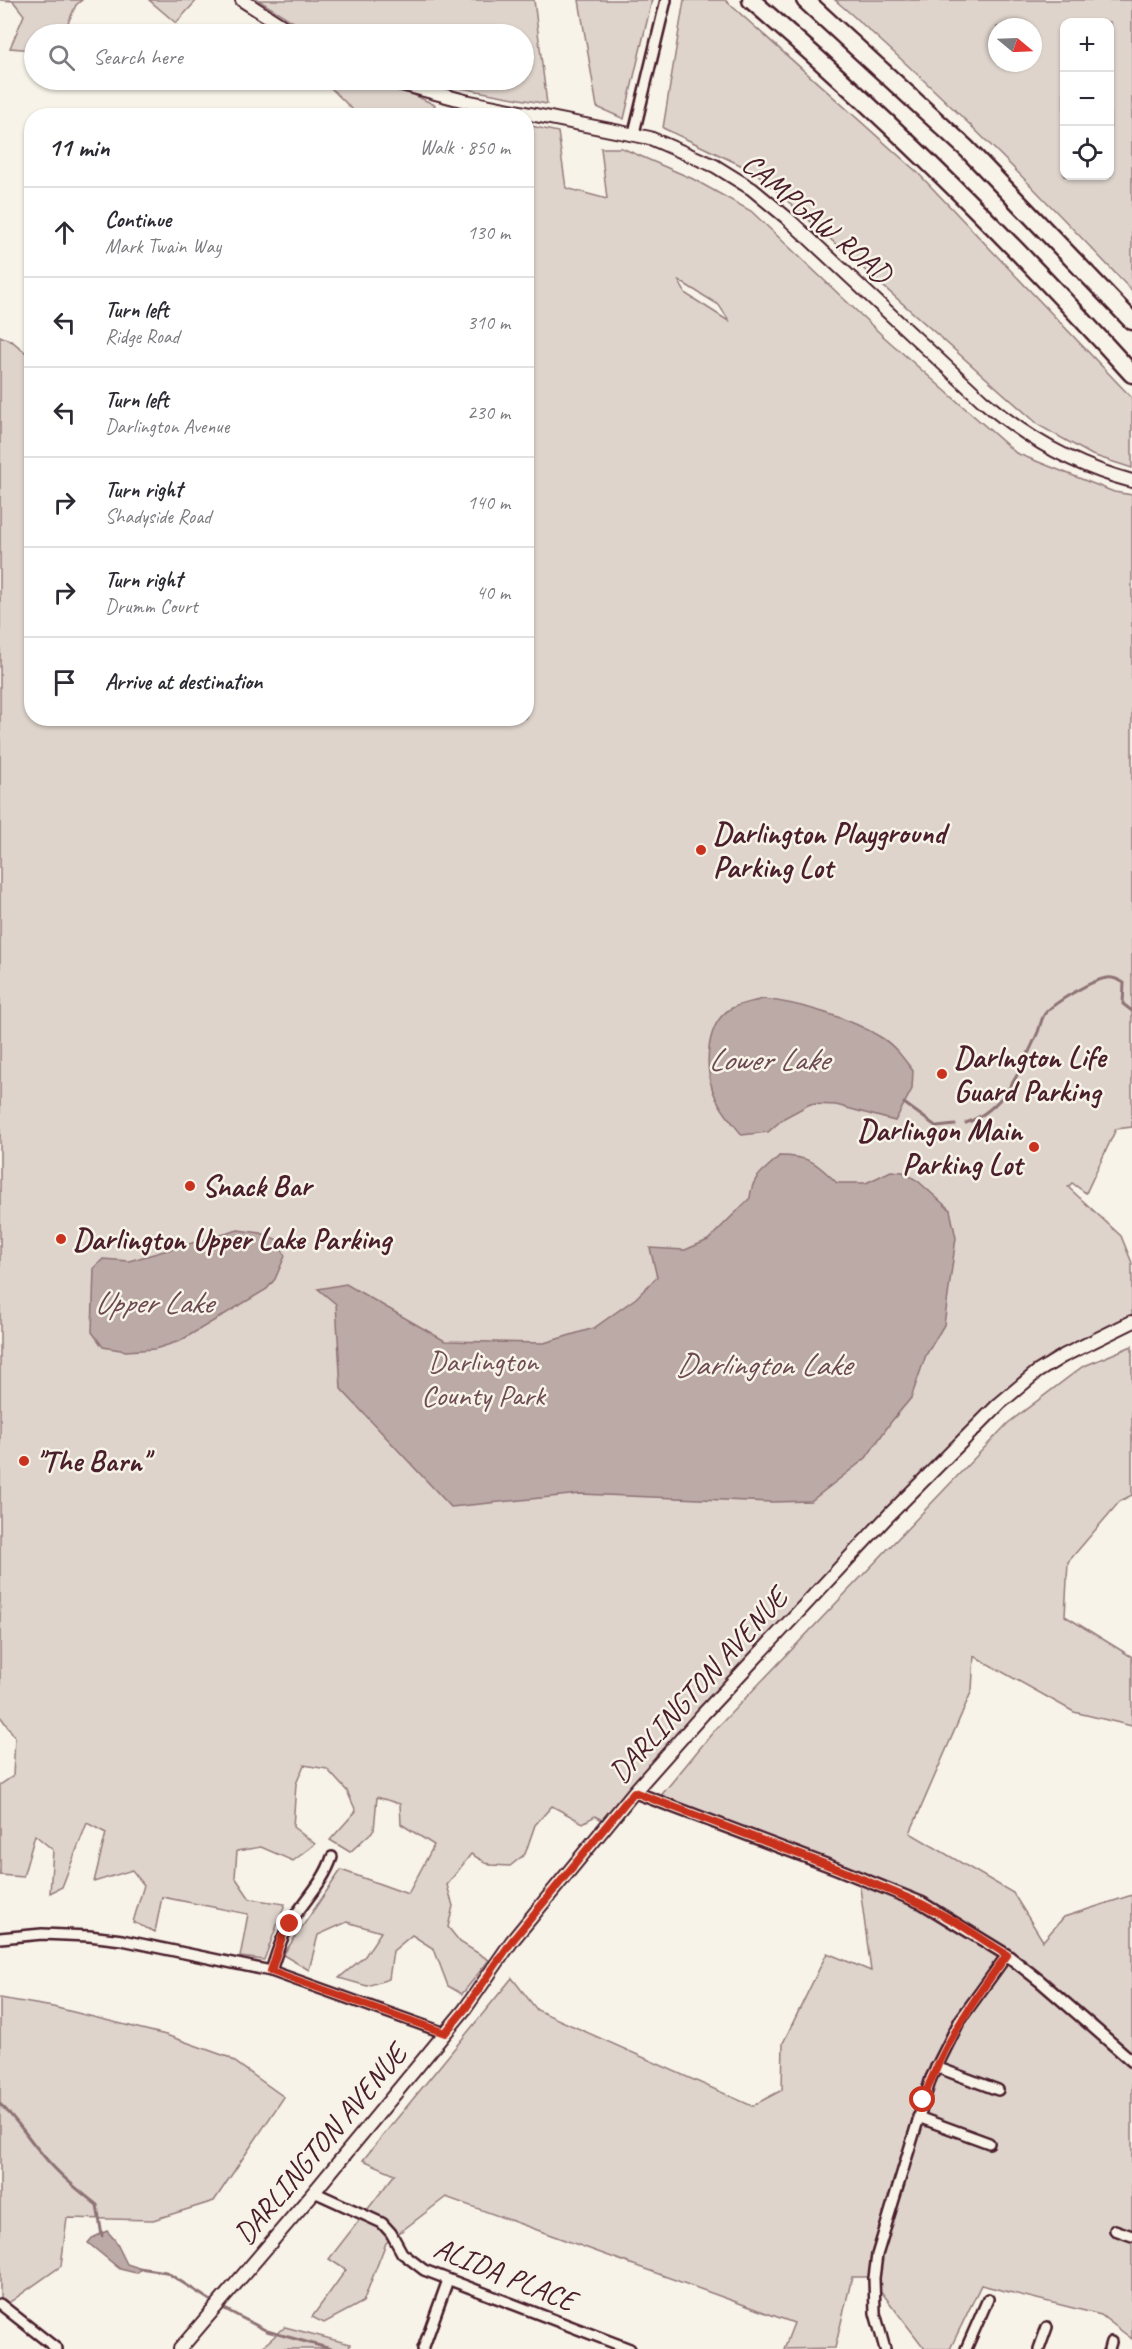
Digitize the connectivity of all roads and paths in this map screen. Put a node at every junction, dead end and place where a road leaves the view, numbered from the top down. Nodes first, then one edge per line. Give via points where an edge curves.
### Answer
1 (242, 0) edge
2 (666, 0) edge
3 (751, 0) edge
4 (806, 0) edge
5 (279, 24) edge
6 (424, 90) edge
7 (502, 108) edge
8 (534, 114) edge
9 (634, 133) junction
10 (1132, 321) edge
11 (1132, 374) edge
12 (1132, 481) edge
13 (1132, 1322) edge
14 (1132, 1327) edge
15 (1119, 1328) junction
16 (634, 1792) junction
17 (332, 1857) dead end
18 (0, 1938) edge
19 (1007, 1955) junction
20 (271, 1971) junction
21 (445, 2033) junction
22 (1132, 2061) edge
23 (936, 2067) junction
24 (998, 2090) dead end
25 (918, 2117) junction
26 (989, 2143) dead end
27 (314, 2192) junction
28 (1115, 2230) dead end
29 (1132, 2236) edge
30 (448, 2280) junction
31 (988, 2299) dead end
32 (0, 2304) edge
33 (1047, 2326) dead end
34 (57, 2349) edge
35 (180, 2349) edge
36 (423, 2349) edge
37 (630, 2349) edge
38 (885, 2349) edge
39 (966, 2349) edge
40 (1038, 2349) edge

1 - 5 main road
2 - 9 street
3 - 11 highway via 942,175
4 - 10 highway via 974,157
6 - 7 main road, CAMPGAW ROAD
8 - 9 main road, CAMPGAW ROAD
9 - 12 main road, CAMPGAW ROAD via 699,158 769,203 1015,427 1074,461
13 - 15 main road, DARLINGTON AVENUE
14 - 15 main road, DARLINGTON AVENUE
15 - 16 main road, DARLINGTON AVENUE via 1037,1372 999,1404 845,1562
16 - 19 street via 922,1904
16 - 21 main road, DARLINGTON AVENUE via 512,1941
17 - 20 street via 327,1872 286,1930
18 - 20 street via 89,1935
19 - 22 street
19 - 23 street via 960,2020
20 - 21 street
21 - 27 main road, DARLINGTON AVENUE
23 - 24 street
23 - 25 street
25 - 26 street
25 - 38 street via 877,2254 875,2313
27 - 30 street, ALIDA PLACE via 382,2223 412,2263
27 - 35 main road, DARLINGTON AVENUE
28 - 29 street
30 - 36 street
30 - 37 street, ALIDA PLACE
31 - 39 street
32 - 34 street
33 - 40 street

